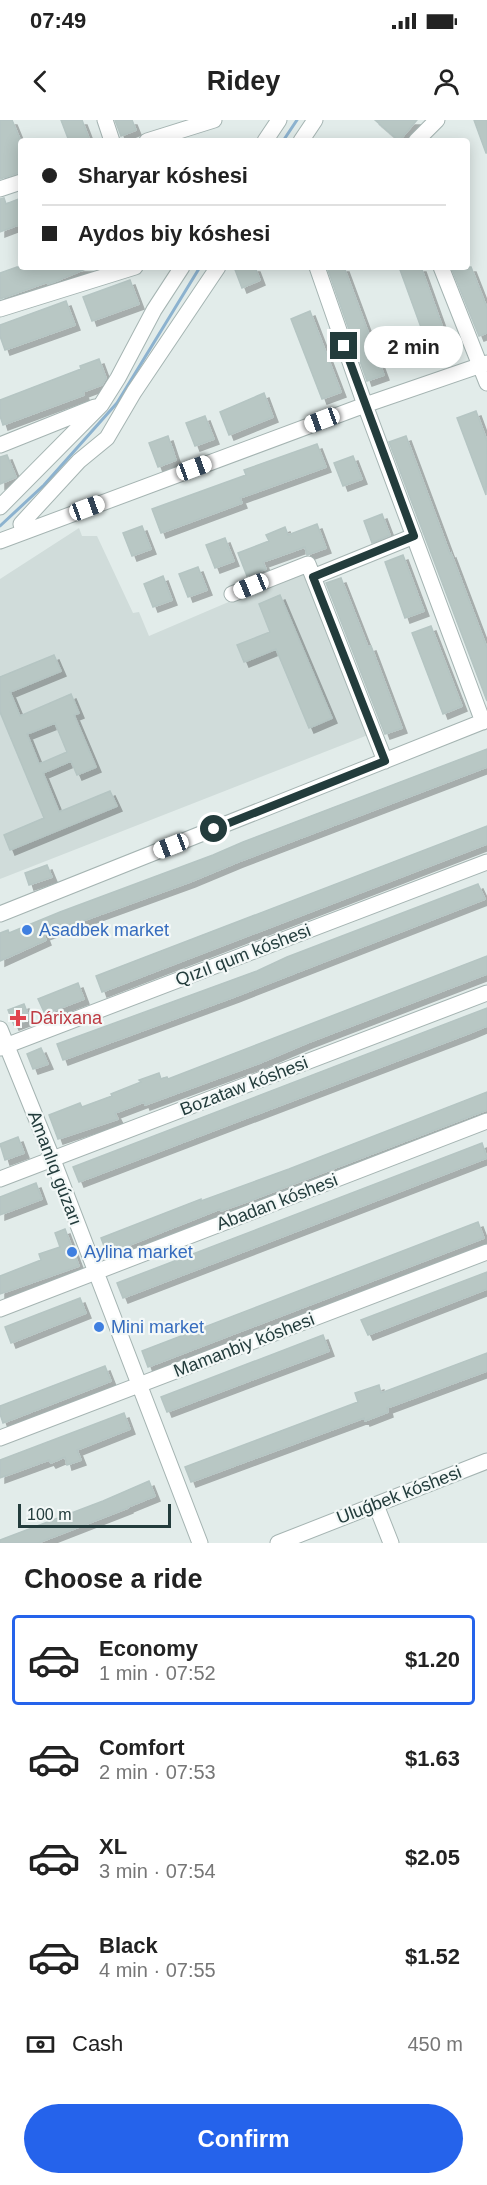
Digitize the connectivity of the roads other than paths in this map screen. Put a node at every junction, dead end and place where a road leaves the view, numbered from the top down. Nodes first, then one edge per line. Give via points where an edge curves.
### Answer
1 (105, 120) edge
2 (214, 120) edge
3 (279, 120) edge
4 (315, 120) edge
5 (437, 120) edge
6 (111, 138) edge
7 (157, 138) edge
8 (267, 138) edge
9 (303, 138) edge
10 (420, 138) edge
11 (18, 183) edge
12 (0, 189) edge
13 (125, 270) edge
14 (180, 270) edge
15 (216, 270) edge
16 (318, 270) edge
17 (442, 270) edge
18 (0, 309) edge
19 (484, 364) edge
20 (487, 383) edge
21 (101, 405) junction
22 (365, 405) junction
23 (0, 446) edge
24 (0, 507) edge
25 (23, 532) junction
26 (414, 536) junction
27 (0, 541) edge
28 (313, 577) junction
29 (232, 594) dead end
30 (485, 721) edge
31 (385, 761) junction
32 (487, 862) edge
33 (0, 914) edge
34 (487, 993) edge
35 (0, 1029) edge
36 (3, 1047) edge
37 (487, 1121) edge
38 (53, 1160) junction
39 (0, 1179) edge
40 (487, 1252) edge
41 (95, 1273) junction
42 (0, 1309) edge
43 (138, 1386) junction
44 (0, 1438) edge
45 (487, 1461) edge
46 (376, 1505) junction
47 (200, 1543) edge
48 (278, 1543) edge
49 (391, 1543) edge

1 - 6 street
2 - 7 street
3 - 8 street
4 - 9 street
5 - 10 street
11 - 12 street
13 - 18 street
14 - 21 street via 153,310
15 - 25 street via 107,438 79,461 21,524
16 - 22 street
17 - 19 street
19 - 20 street
19 - 22 street
21 - 23 street
21 - 24 street
22 - 25 street
22 - 26 street
25 - 27 street
26 - 28 street
26 - 30 street
28 - 29 street via 308,564
28 - 31 street
30 - 31 street
31 - 33 street
32 - 36 street, Qızıl qum kóshesi
34 - 38 street, Bozataw kóshesi
35 - 36 street, Amanlıq gúzarı
36 - 38 street, Amanlıq gúzarı
37 - 41 street, Abadan kóshesi
38 - 39 street, Bozataw kóshesi
38 - 41 street, Amanlıq gúzarı
40 - 43 street, Mamanbiy kóshesi
41 - 42 street, Abadan kóshesi
41 - 43 street, Amanlıq gúzarı
43 - 44 street, Mamanbiy kóshesi
43 - 47 street, Amanlıq gúzarı
45 - 46 street, Uluǵbek kóshesi
46 - 48 street, Uluǵbek kóshesi
46 - 49 street

